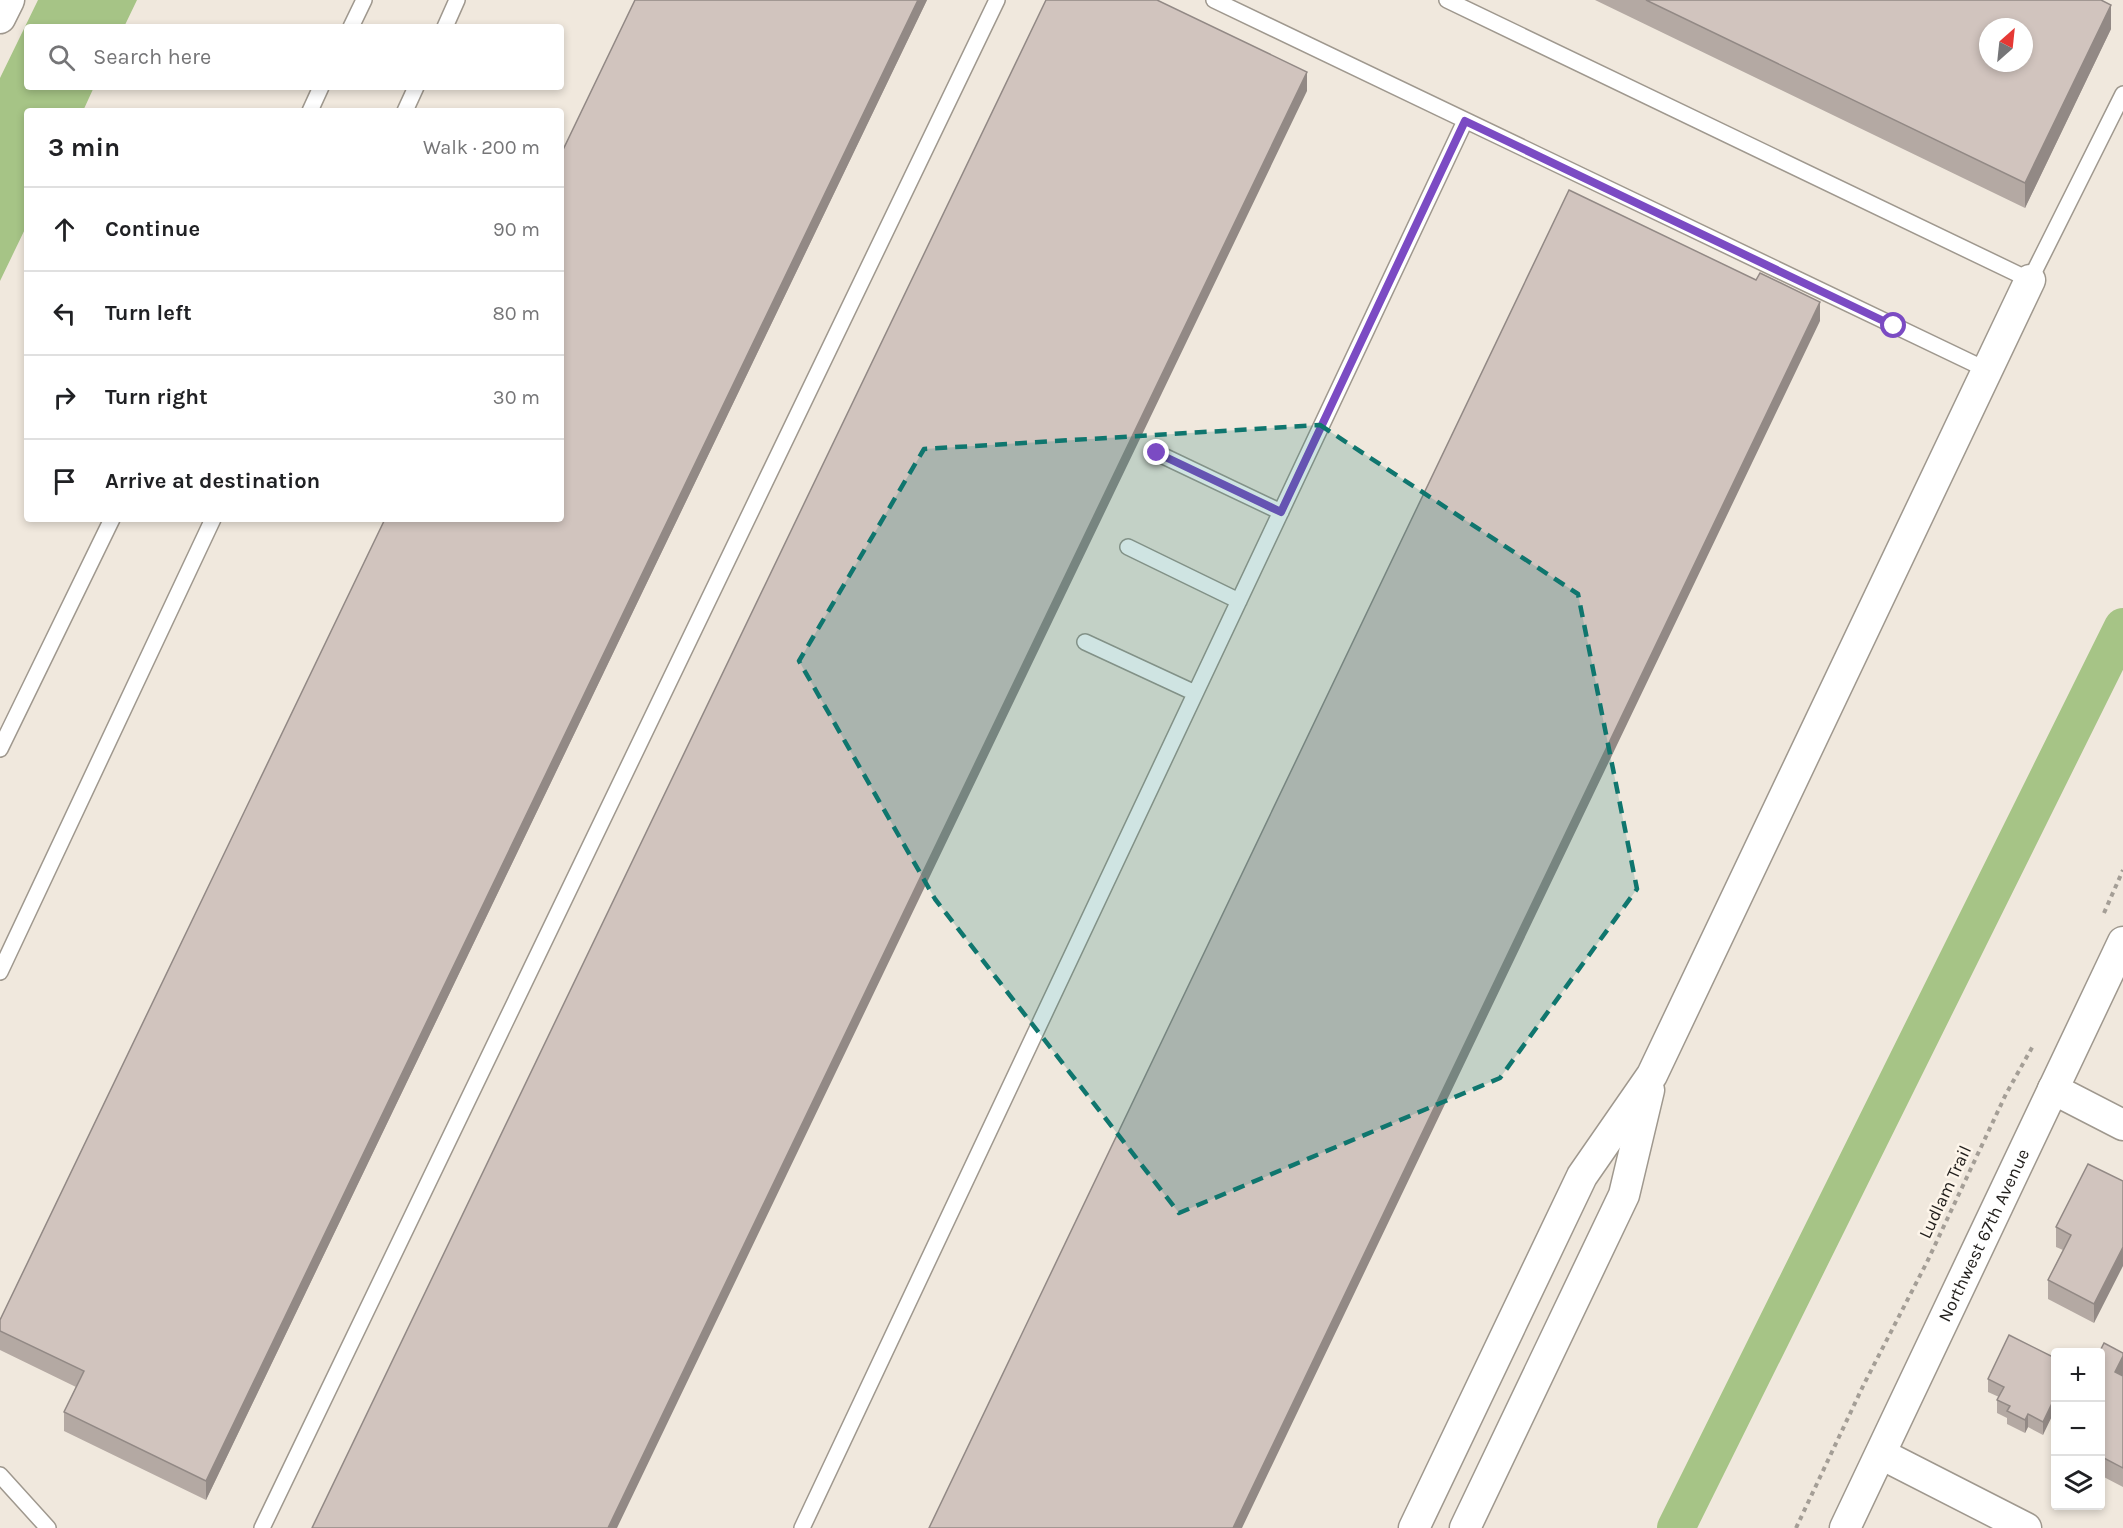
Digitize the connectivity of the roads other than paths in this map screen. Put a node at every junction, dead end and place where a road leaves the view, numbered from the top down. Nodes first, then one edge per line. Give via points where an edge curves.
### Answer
1 (9, 0) edge
2 (364, 0) edge
3 (458, 0) edge
4 (997, 0) edge
5 (1214, 0) edge
6 (1447, 0) edge
7 (0, 18) edge
8 (352, 24) edge
9 (446, 24) edge
10 (320, 90) edge
11 (416, 90) edge
12 (2123, 94) edge
13 (311, 108) edge
14 (406, 108) edge
15 (1465, 121) junction
16 (2030, 280) junction
17 (1987, 370) junction
18 (1157, 453) dead end
19 (1281, 512) junction
20 (111, 522) edge
21 (212, 522) edge
22 (1128, 547) dead end
23 (1239, 601) junction
24 (1085, 642) dead end
25 (1196, 693) junction
26 (0, 749) edge
27 (2123, 942) edge
28 (0, 972) edge
29 (1652, 1075) junction
30 (2053, 1089) junction
31 (2123, 1125) edge
32 (1881, 1454) junction
33 (0, 1475) edge
34 (48, 1528) edge
35 (262, 1528) edge
36 (801, 1528) edge
37 (1414, 1528) edge
38 (1465, 1528) edge
39 (1845, 1528) edge
40 (2026, 1528) edge

1 - 7 street
2 - 8 lane
3 - 9 lane
4 - 35 lane
5 - 15 lane
6 - 16 lane
10 - 13 lane
11 - 14 lane
12 - 16 lane
15 - 17 lane
15 - 19 lane
16 - 17 street
17 - 29 street
18 - 19 lane
19 - 23 lane
20 - 26 lane
21 - 28 lane
22 - 23 lane
23 - 25 lane
24 - 25 lane
25 - 36 lane
27 - 30 street, Northwest 67th Avenue
29 - 37 street via 1582,1176
29 - 38 street via 1624,1195
30 - 31 street
30 - 32 street, Northwest 67th Avenue
32 - 39 street, Northwest 67th Avenue
32 - 40 street
33 - 34 lane

